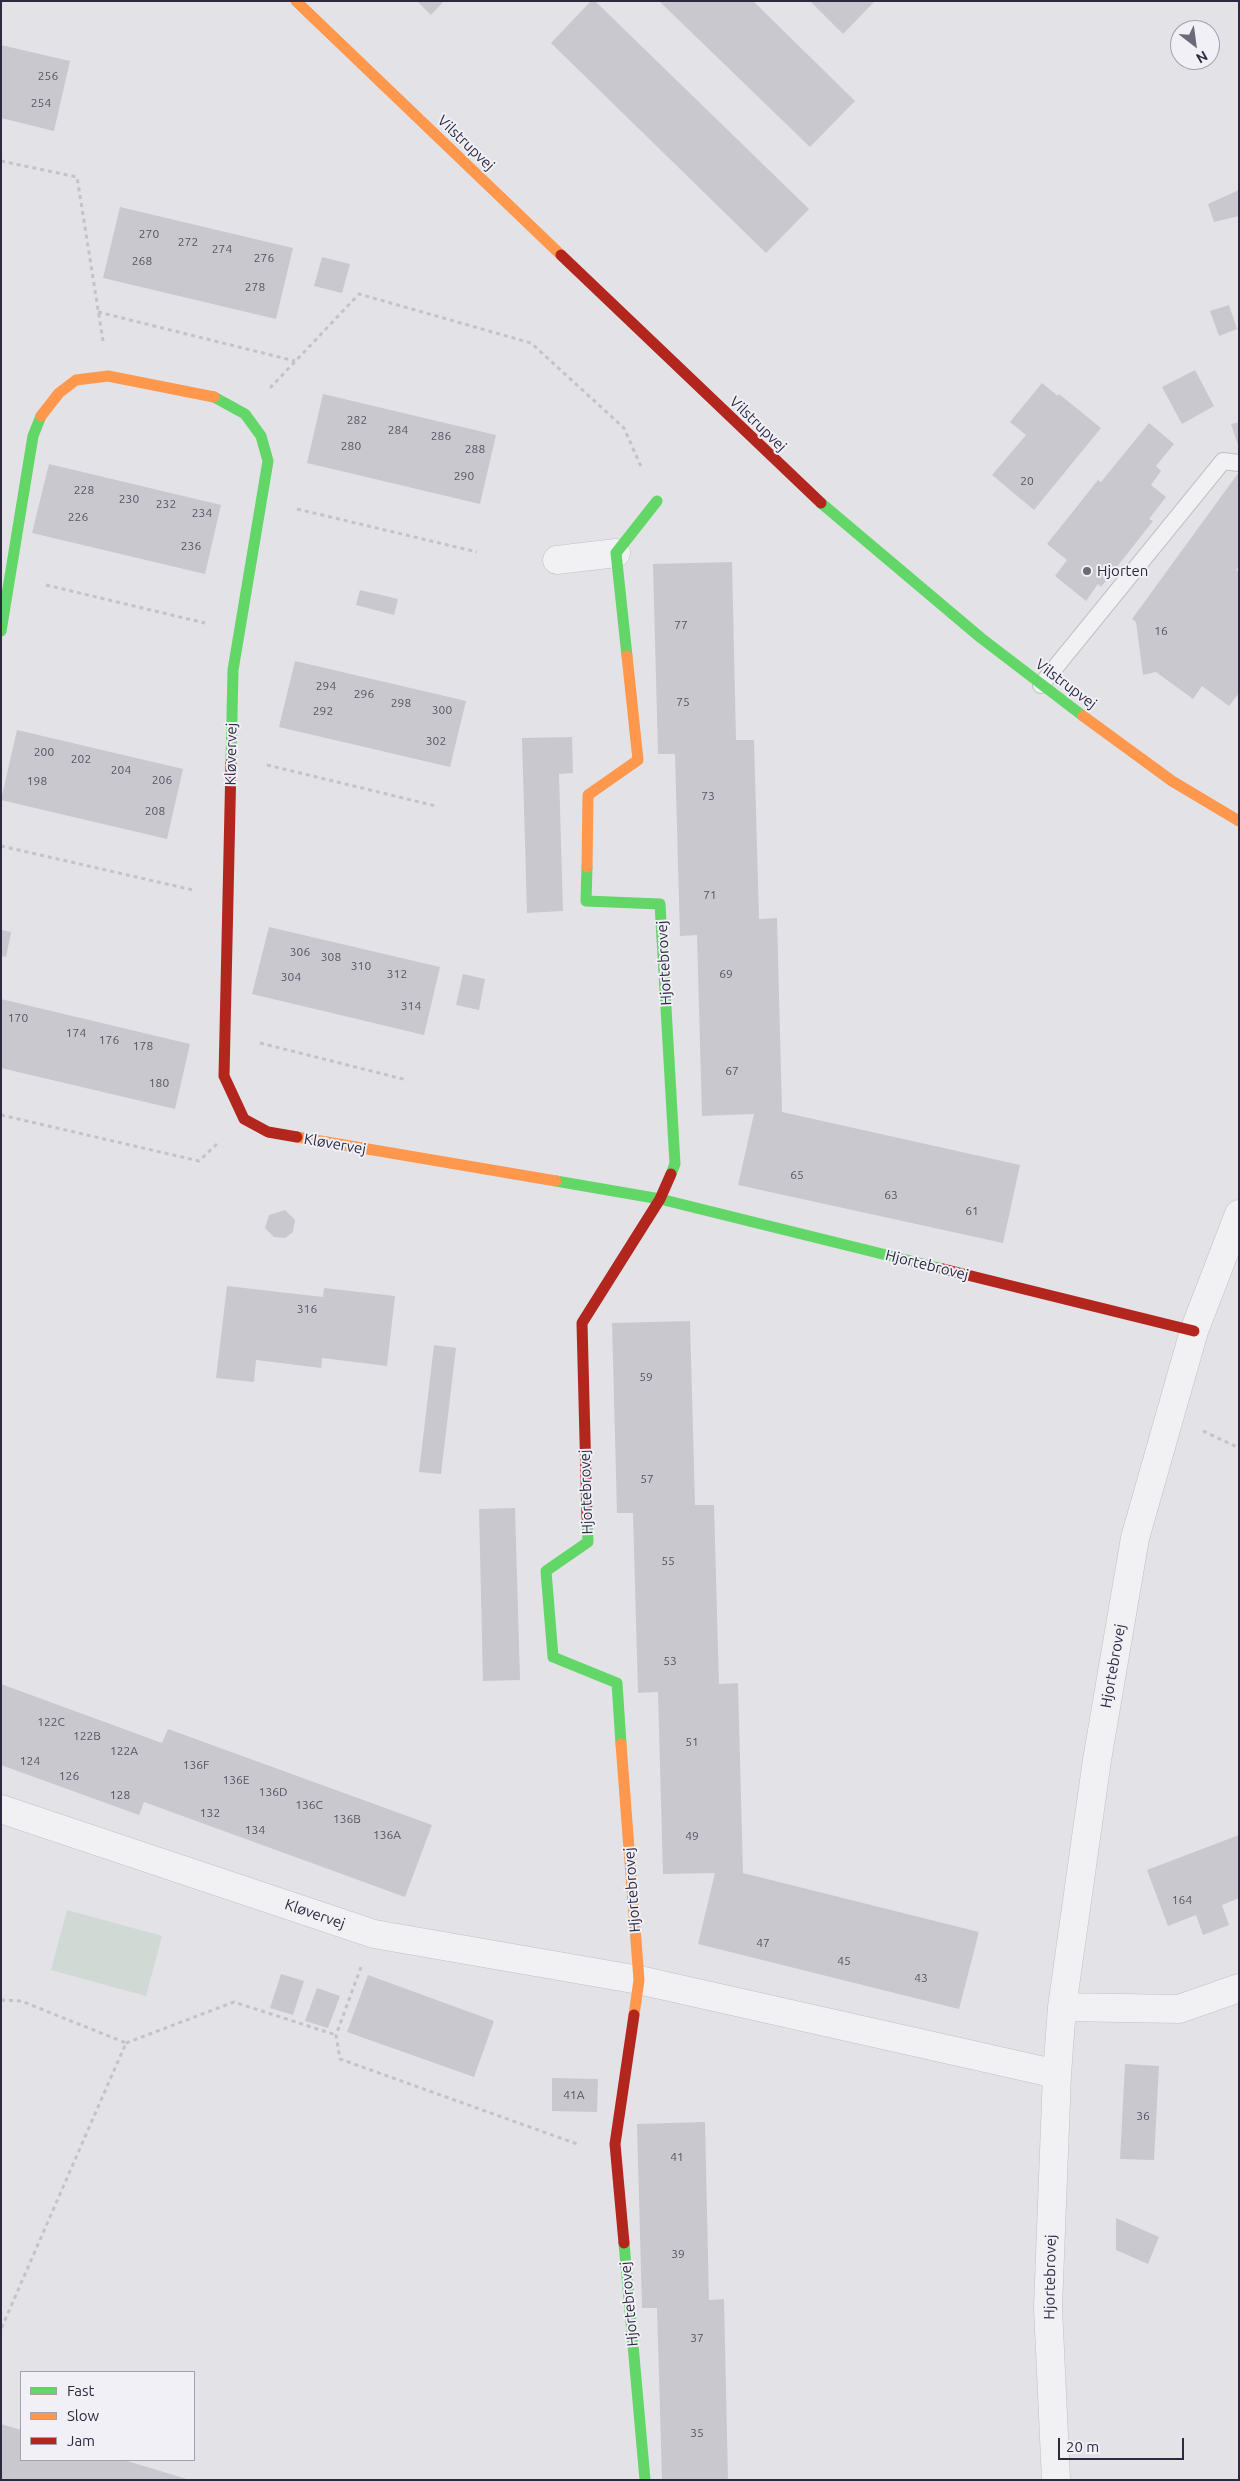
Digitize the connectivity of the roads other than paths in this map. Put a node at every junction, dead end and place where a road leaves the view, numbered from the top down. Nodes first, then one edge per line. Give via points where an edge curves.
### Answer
1 (296, 1) edge
2 (1239, 464) edge
3 (657, 501) road end
4 (616, 552) junction
5 (558, 560) dead end
6 (1, 631) edge
7 (1041, 685) junction
8 (1239, 821) edge
9 (660, 1199) junction
10 (1239, 1214) edge
11 (1194, 1331) junction
12 (1, 1809) edge
13 (639, 1980) junction
14 (1239, 1988) edge
15 (1062, 2008) junction
16 (1057, 2074) junction
17 (645, 2480) edge
18 (1056, 2480) edge

1 - 7 street, Vilstrupvej via 803,487
2 - 7 lane via 1223,461
3 - 4 street
4 - 5 street
4 - 9 street, Hjortebrovej via 638,760 588,795 586,901 660,904 675,1164
6 - 9 street, Kløvervej via 34,436 43,412 59,394 76,380 108,376 216,397 246,414 261,436 268,461 233,670 224,1076 244,1119 268,1132
7 - 8 street, Vilstrupvej via 1172,781
9 - 11 street, Hjortebrovej
9 - 13 street, Hjortebrovej via 582,1323 588,1542 546,1571 553,1657 617,1682
10 - 11 street, Hjortebrovej
11 - 15 street, Hjortebrovej via 1135,1538 1097,1760
12 - 13 street, Kløvervej via 374,1934
13 - 16 street
13 - 17 street, Hjortebrovej via 615,2144
14 - 15 street via 1179,2009
15 - 16 street, Hjortebrovej
16 - 18 street, Hjortebrovej via 1048,2307

